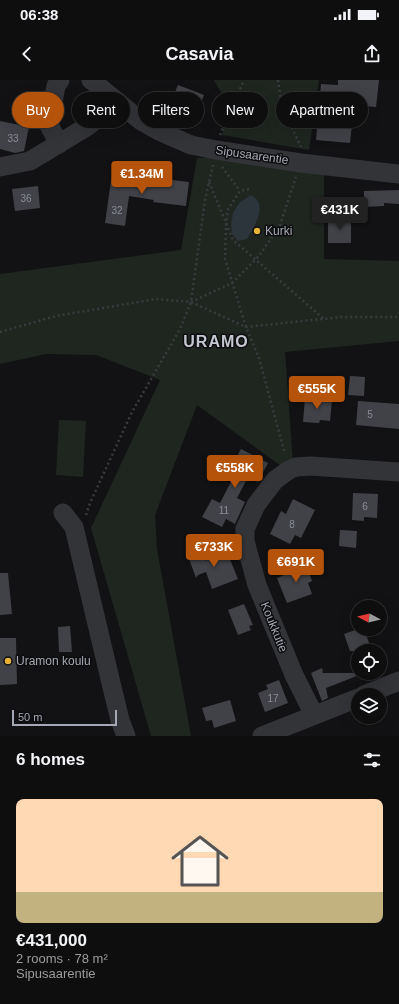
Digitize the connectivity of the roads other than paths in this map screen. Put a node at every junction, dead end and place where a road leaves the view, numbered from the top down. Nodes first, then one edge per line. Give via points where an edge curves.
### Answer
1 (60, 80) edge
2 (91, 80) edge
3 (106, 92) edge
4 (130, 112) edge
5 (85, 128) edge
6 (59, 144) junction
7 (0, 167) edge
8 (399, 174) edge
9 (399, 472) edge
10 (63, 513) dead end
11 (399, 681) edge
12 (382, 688) edge
13 (351, 701) edge
14 (314, 715) junction
15 (285, 732) edge
16 (126, 736) edge
17 (262, 736) edge

1 - 6 street via 56,86 49,125
2 - 3 street, Sipusaarentie
4 - 8 street, Sipusaarentie via 159,131 215,154 299,153
5 - 6 street
6 - 7 street via 30,161
9 - 14 street, Koukkutie via 296,467 274,480 256,505 245,529 245,541 257,585 294,675
10 - 16 street via 74,527
11 - 12 street
13 - 14 street
14 - 15 street
15 - 17 street

